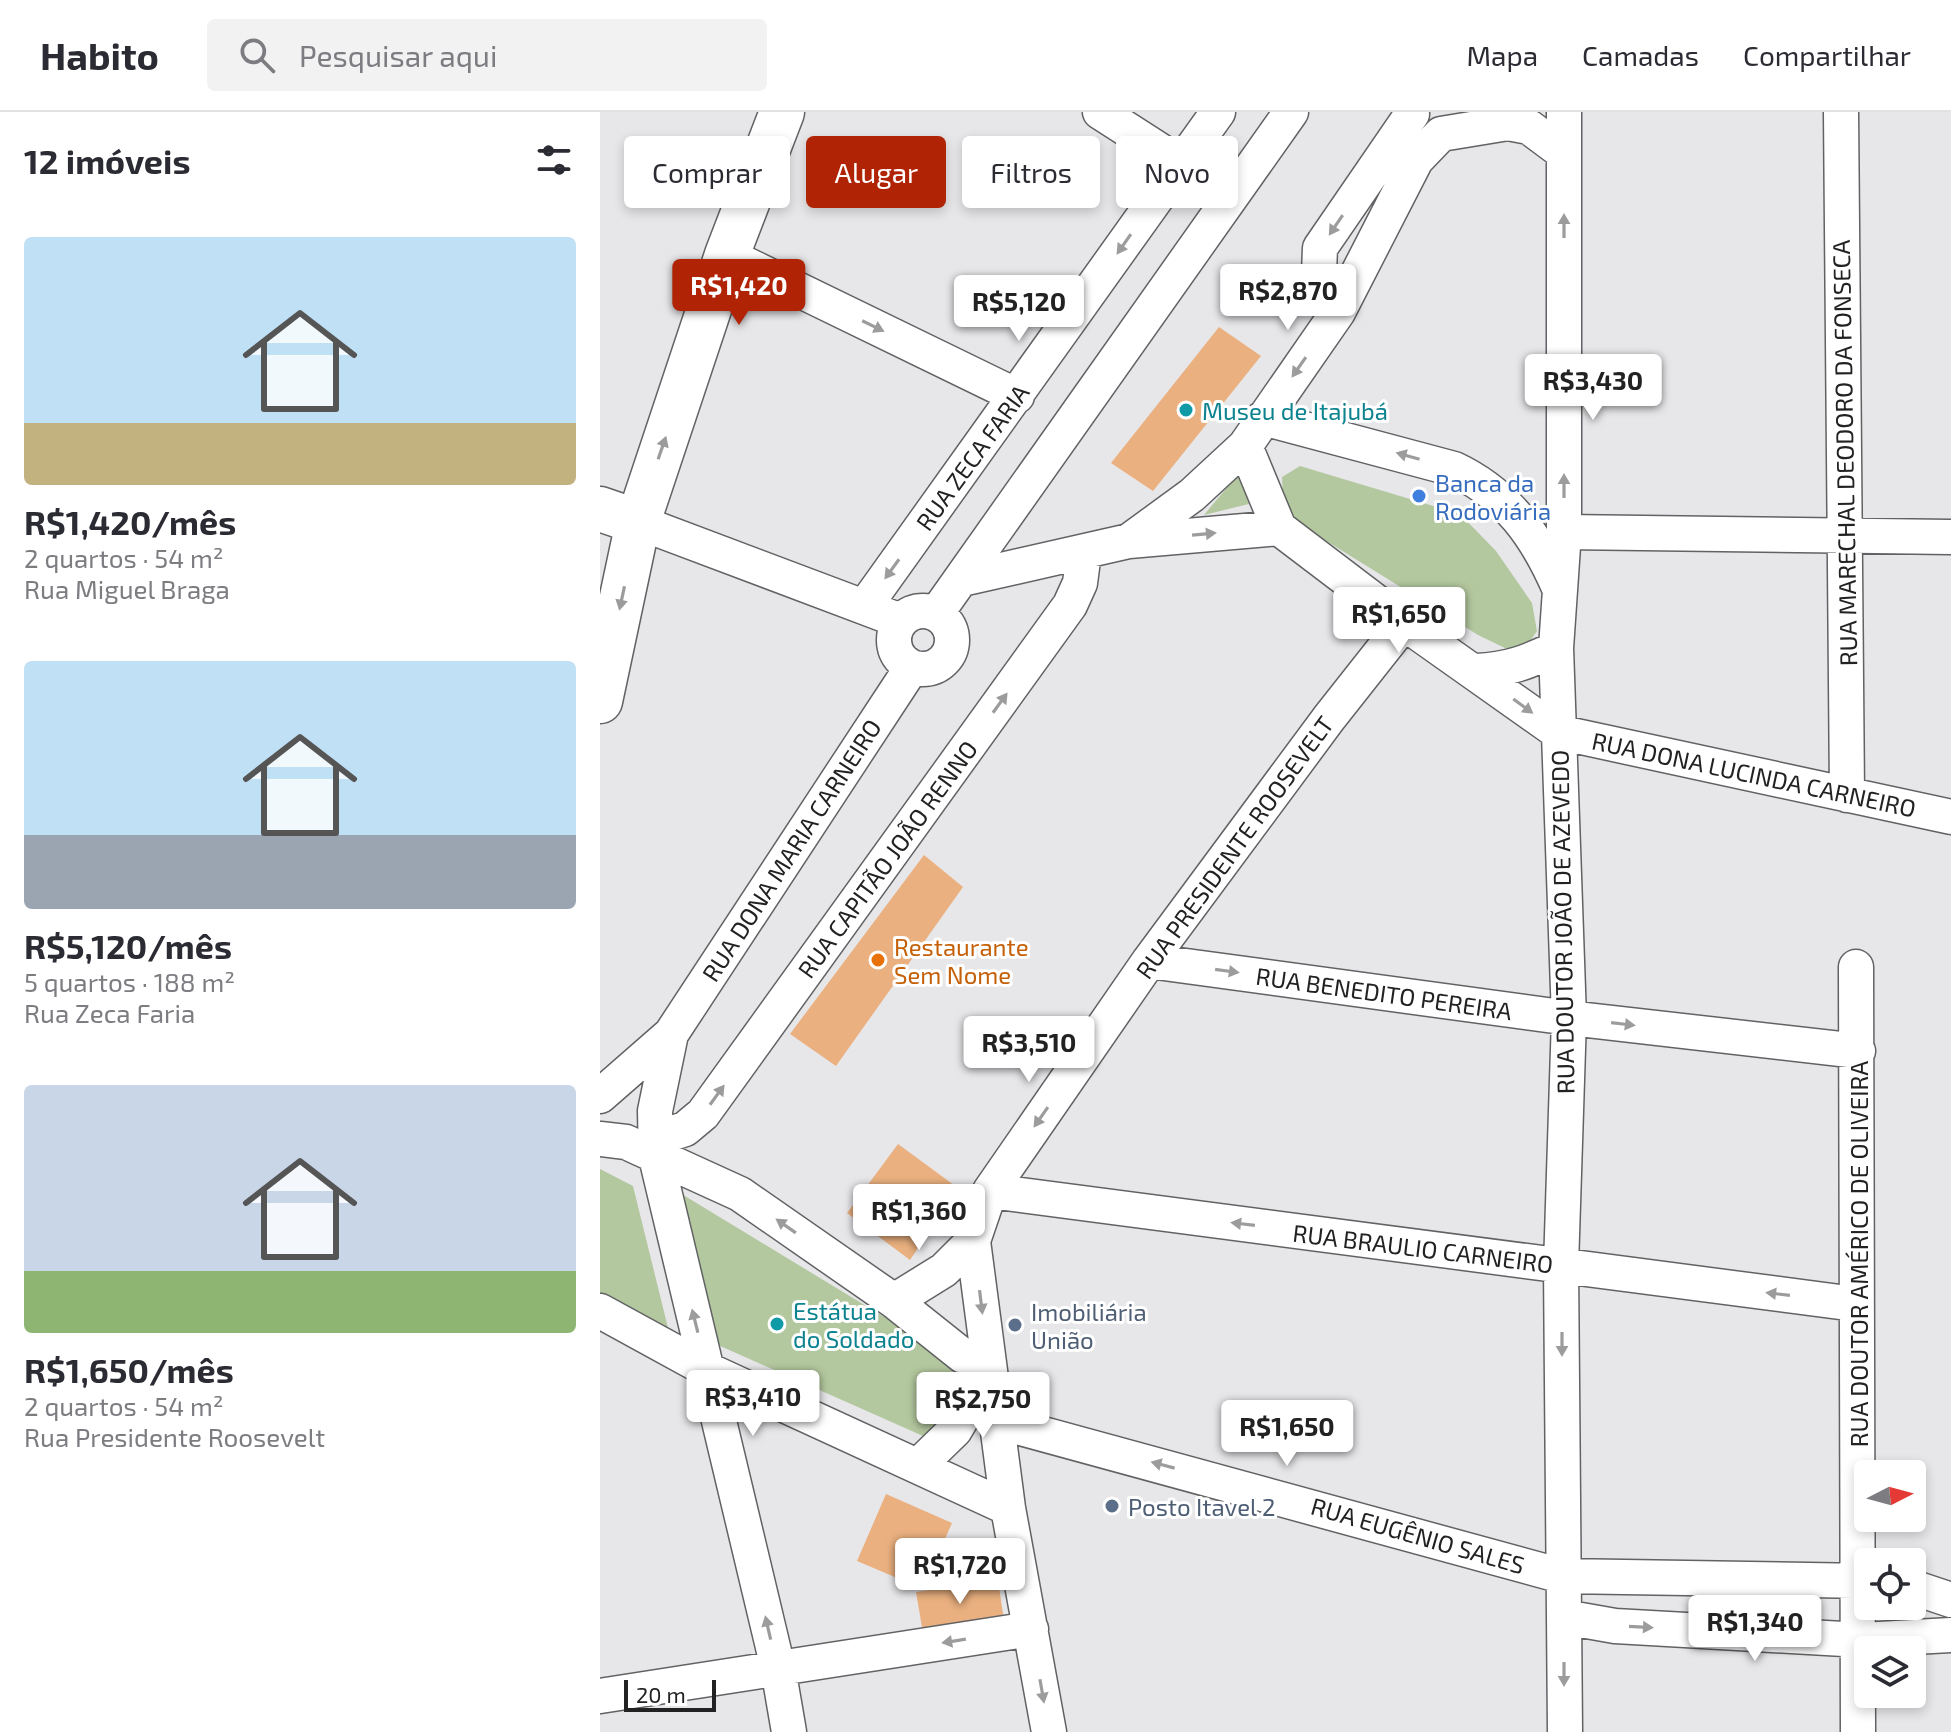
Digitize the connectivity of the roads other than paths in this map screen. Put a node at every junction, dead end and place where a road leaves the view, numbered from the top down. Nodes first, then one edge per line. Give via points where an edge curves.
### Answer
1 (782, 112) edge
2 (1100, 112) edge
3 (1218, 112) edge
4 (1291, 112) edge
5 (1564, 112) edge
6 (1841, 112) edge
7 (1416, 113) edge
8 (1496, 118) edge
9 (1137, 136) edge
10 (1201, 136) edge
11 (1564, 153) junction
12 (1150, 208) edge
13 (727, 255) junction
14 (1338, 312) junction
15 (1017, 396) junction
16 (1254, 432) junction
17 (619, 515) edge
18 (1279, 528) junction
19 (1564, 532) junction
20 (1846, 537) junction
21 (1951, 537) edge
22 (1129, 541) junction
23 (1084, 552) junction
24 (962, 579) junction
25 (1561, 595) junction
26 (865, 606) junction
27 (936, 614) junction
28 (901, 621) junction
29 (1404, 623) junction
30 (1556, 648) junction
31 (912, 667) junction
32 (1476, 671) junction
33 (600, 701) edge
34 (1558, 732) junction
35 (1847, 795) junction
36 (1951, 817) edge
37 (1149, 961) junction
38 (1856, 967) dead end
39 (1569, 1018) junction
40 (671, 1034) junction
41 (1858, 1051) junction
42 (600, 1096) edge
43 (600, 1139) edge
44 (656, 1148) junction
45 (990, 1191) junction
46 (973, 1241) junction
47 (1561, 1266) junction
48 (894, 1301) junction
49 (1855, 1304) junction
50 (600, 1311) edge
51 (989, 1368) junction
52 (708, 1370) junction
53 (995, 1421) junction
54 (919, 1465) junction
55 (1008, 1508) junction
56 (1863, 1548) edge
57 (1562, 1576) junction
58 (1854, 1580) edge
59 (1926, 1592) edge
60 (1951, 1600) edge
61 (1564, 1617) junction
62 (1031, 1629) junction
63 (1951, 1635) edge
64 (1926, 1636) edge
65 (1854, 1640) edge
66 (778, 1668) junction
67 (600, 1696) edge
68 (1859, 1708) edge
69 (789, 1732) edge
70 (1049, 1732) edge
71 (1565, 1732) edge
72 (1858, 1732) edge

1 - 13 main road
2 - 9 street
3 - 10 street, RUA ZECA FARIA
4 - 24 street
5 - 11 street, RUA DOUTOR JOÃO DE AZEVEDO
6 - 20 street, RUA MARECHAL DEODORO DA FONSECA
7 -> 14 street via 1320,248 1319,273
8 - 11 street via 1529,127
8 - 14 street via 1441,134 1416,160
19 -> 11 street, RUA DOUTOR JOÃO DE AZEVEDO
12 -> 15 street, RUA ZECA FARIA
13 -> 15 street
17 -> 13 main road
14 -> 16 street
15 -> 26 street, RUA ZECA FARIA
16 - 18 street
16 - 22 street via 1192,495
25 -> 16 street via 1530,533 1483,483 1454,469
17 - 26 street
17 -> 33 main road
22 -> 18 street
18 - 29 street
19 - 20 street
19 - 25 street, RUA DOUTOR JOÃO DE AZEVEDO
20 - 21 street
20 - 35 street, RUA MARECHAL DEODORO DA FONSECA
22 - 23 street
23 - 24 street
44 -> 23 street, RUA CAPITÃO JOÃO RENNO via 703,1114 1070,605 1080,583
24 - 27 street
25 - 30 street, RUA DOUTOR JOÃO DE AZEVEDO
26 - 28 street
27 - 28 street via 917,612
27 - 31 street via 950,629 951,648 940,664
28 - 31 street via 895,647
29 - 32 street
29 - 37 street, RUA PRESIDENTE ROOSEVELT
30 - 32 street via 1516,666
30 - 34 street, RUA DOUTOR JOÃO DE AZEVEDO
31 - 40 street, RUA DONA MARIA CARNEIRO
32 -> 34 street
34 - 35 street, RUA DONA LUCINDA CARNEIRO
34 - 39 street, RUA DOUTOR JOÃO DE AZEVEDO
35 - 36 street, RUA DONA LUCINDA CARNEIRO
37 -> 39 street, RUA BENEDITO PEREIRA
37 -> 45 street, RUA PRESIDENTE ROOSEVELT
38 - 41 street, RUA DOUTOR AMÉRICO DE OLIVEIRA
39 -> 41 street, RUA BENEDITO PEREIRA
39 - 47 street, RUA DOUTOR JOÃO DE AZEVEDO
40 - 42 street, RUA DONA MARIA CARNEIRO
40 - 44 street, RUA DONA MARIA CARNEIRO via 655,1111
41 - 49 street, RUA DOUTOR AMÉRICO DE OLIVEIRA
43 - 44 street
48 -> 44 street via 740,1194
52 -> 44 street, RUA DONA MARIA CARNEIRO
45 - 46 street, RUA PRESIDENTE ROOSEVELT
47 -> 45 street, RUA BRAULIO CARNEIRO
46 - 48 street via 944,1270
46 -> 51 street
49 -> 47 street, RUA BRAULIO CARNEIRO
47 -> 57 street, RUA DOUTOR JOÃO DE AZEVEDO
48 - 51 street via 963,1356
49 - 56 street, RUA DOUTOR AMÉRICO DE OLIVEIRA
50 - 52 street
51 - 53 street
51 - 54 street via 955,1430
52 - 54 street
66 -> 52 street, RUA DONA MARIA CARNEIRO
53 - 55 street
57 -> 53 street, RUA EUGÊNIO SALES
54 - 55 street
55 - 62 street
57 - 58 street, RUA EUGÊNIO SALES
57 - 61 street, RUA DOUTOR JOÃO DE AZEVEDO
59 - 60 street
61 -> 65 street via 1615,1626
61 -> 71 street, RUA DOUTOR JOÃO DE AZEVEDO
62 -> 66 street
62 -> 70 street
63 - 64 street
66 - 67 street
66 - 69 street, RUA DONA MARIA CARNEIRO
68 - 72 street, RUA DOUTOR AMÉRICO DE OLIVEIRA

